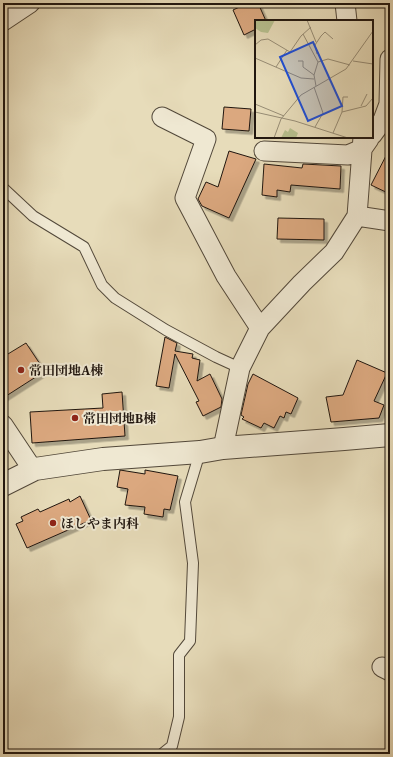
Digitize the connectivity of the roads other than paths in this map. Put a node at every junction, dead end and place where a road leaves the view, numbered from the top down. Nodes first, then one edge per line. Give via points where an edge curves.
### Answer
1 (30, 3) edge
2 (345, 3) edge
3 (347, 20) edge
4 (3, 21) edge
5 (390, 59) edge
6 (162, 117) dead end
7 (373, 131) edge
8 (367, 139) edge
9 (264, 151) dead end
10 (3, 188) edge
11 (357, 216) junction
12 (390, 221) edge
13 (260, 328) junction
14 (240, 368) junction
15 (3, 425) edge
16 (390, 435) edge
17 (223, 448) junction
18 (200, 452) junction
19 (34, 470) junction
20 (3, 485) edge
21 (162, 754) edge

1 - 4 street
2 - 3 street
5 - 7 street via 389,104 382,120
6 - 13 street via 206,139 185,198 226,276
8 - 9 street via 348,155
8 - 11 street
10 - 14 lane via 33,216 84,247 102,285 115,298 166,330
11 - 12 street
11 - 13 street via 334,252
13 - 14 street
14 - 17 street
15 - 19 street
16 - 17 street
17 - 18 street
18 - 19 street via 103,459
18 - 21 lane via 185,502 193,563 190,641 179,655 179,717 172,746
19 - 20 street

